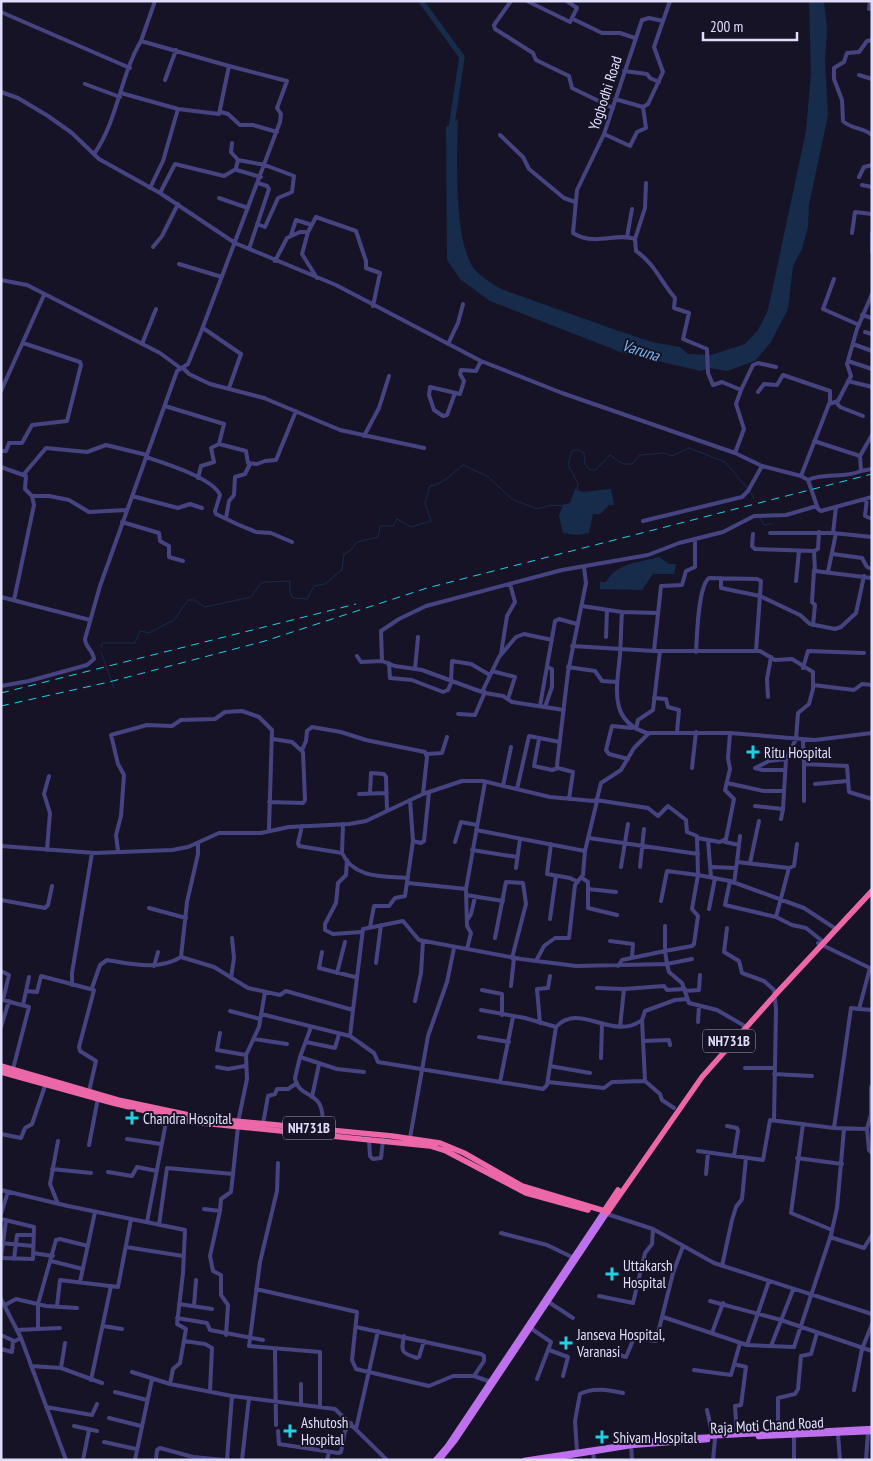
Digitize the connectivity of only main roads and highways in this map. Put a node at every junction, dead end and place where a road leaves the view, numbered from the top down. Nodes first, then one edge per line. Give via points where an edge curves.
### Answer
1 (872, 886) edge
2 (872, 891) edge
3 (820, 942) junction
4 (774, 992) junction
5 (1, 1066) edge
6 (1, 1072) edge
7 (238, 1124) junction
8 (606, 1213) junction
9 (491, 1382) junction
10 (871, 1431) edge
11 (714, 1438) junction
12 (631, 1444) junction
13 (563, 1458) edge
14 (435, 1460) edge
15 (440, 1460) edge
16 (524, 1460) edge
17 (545, 1460) edge

1 - 3 highway, NH731B
2 - 3 highway, NH731B
3 - 4 highway, NH731B
4 - 8 highway, NH731B via 691,1091
4 - 8 highway, NH731B via 743,1024 674,1108
5 - 7 highway, NH731B via 168,1112
6 - 7 highway via 167,1117
7 - 8 highway via 430,1146 526,1192
7 - 8 highway, NH731B via 322,1129 440,1143 522,1186
8 - 9 main road
8 - 9 main road via 572,1257
9 - 14 main road
9 - 15 main road
10 - 11 main road, Raja Moti Chand Road
10 - 11 main road
11 - 12 main road, Raja Moti Chand Road
12 - 13 main road, Raja Moti Chand Road
12 - 16 main road
13 - 17 main road, Raja Moti Chand Road

